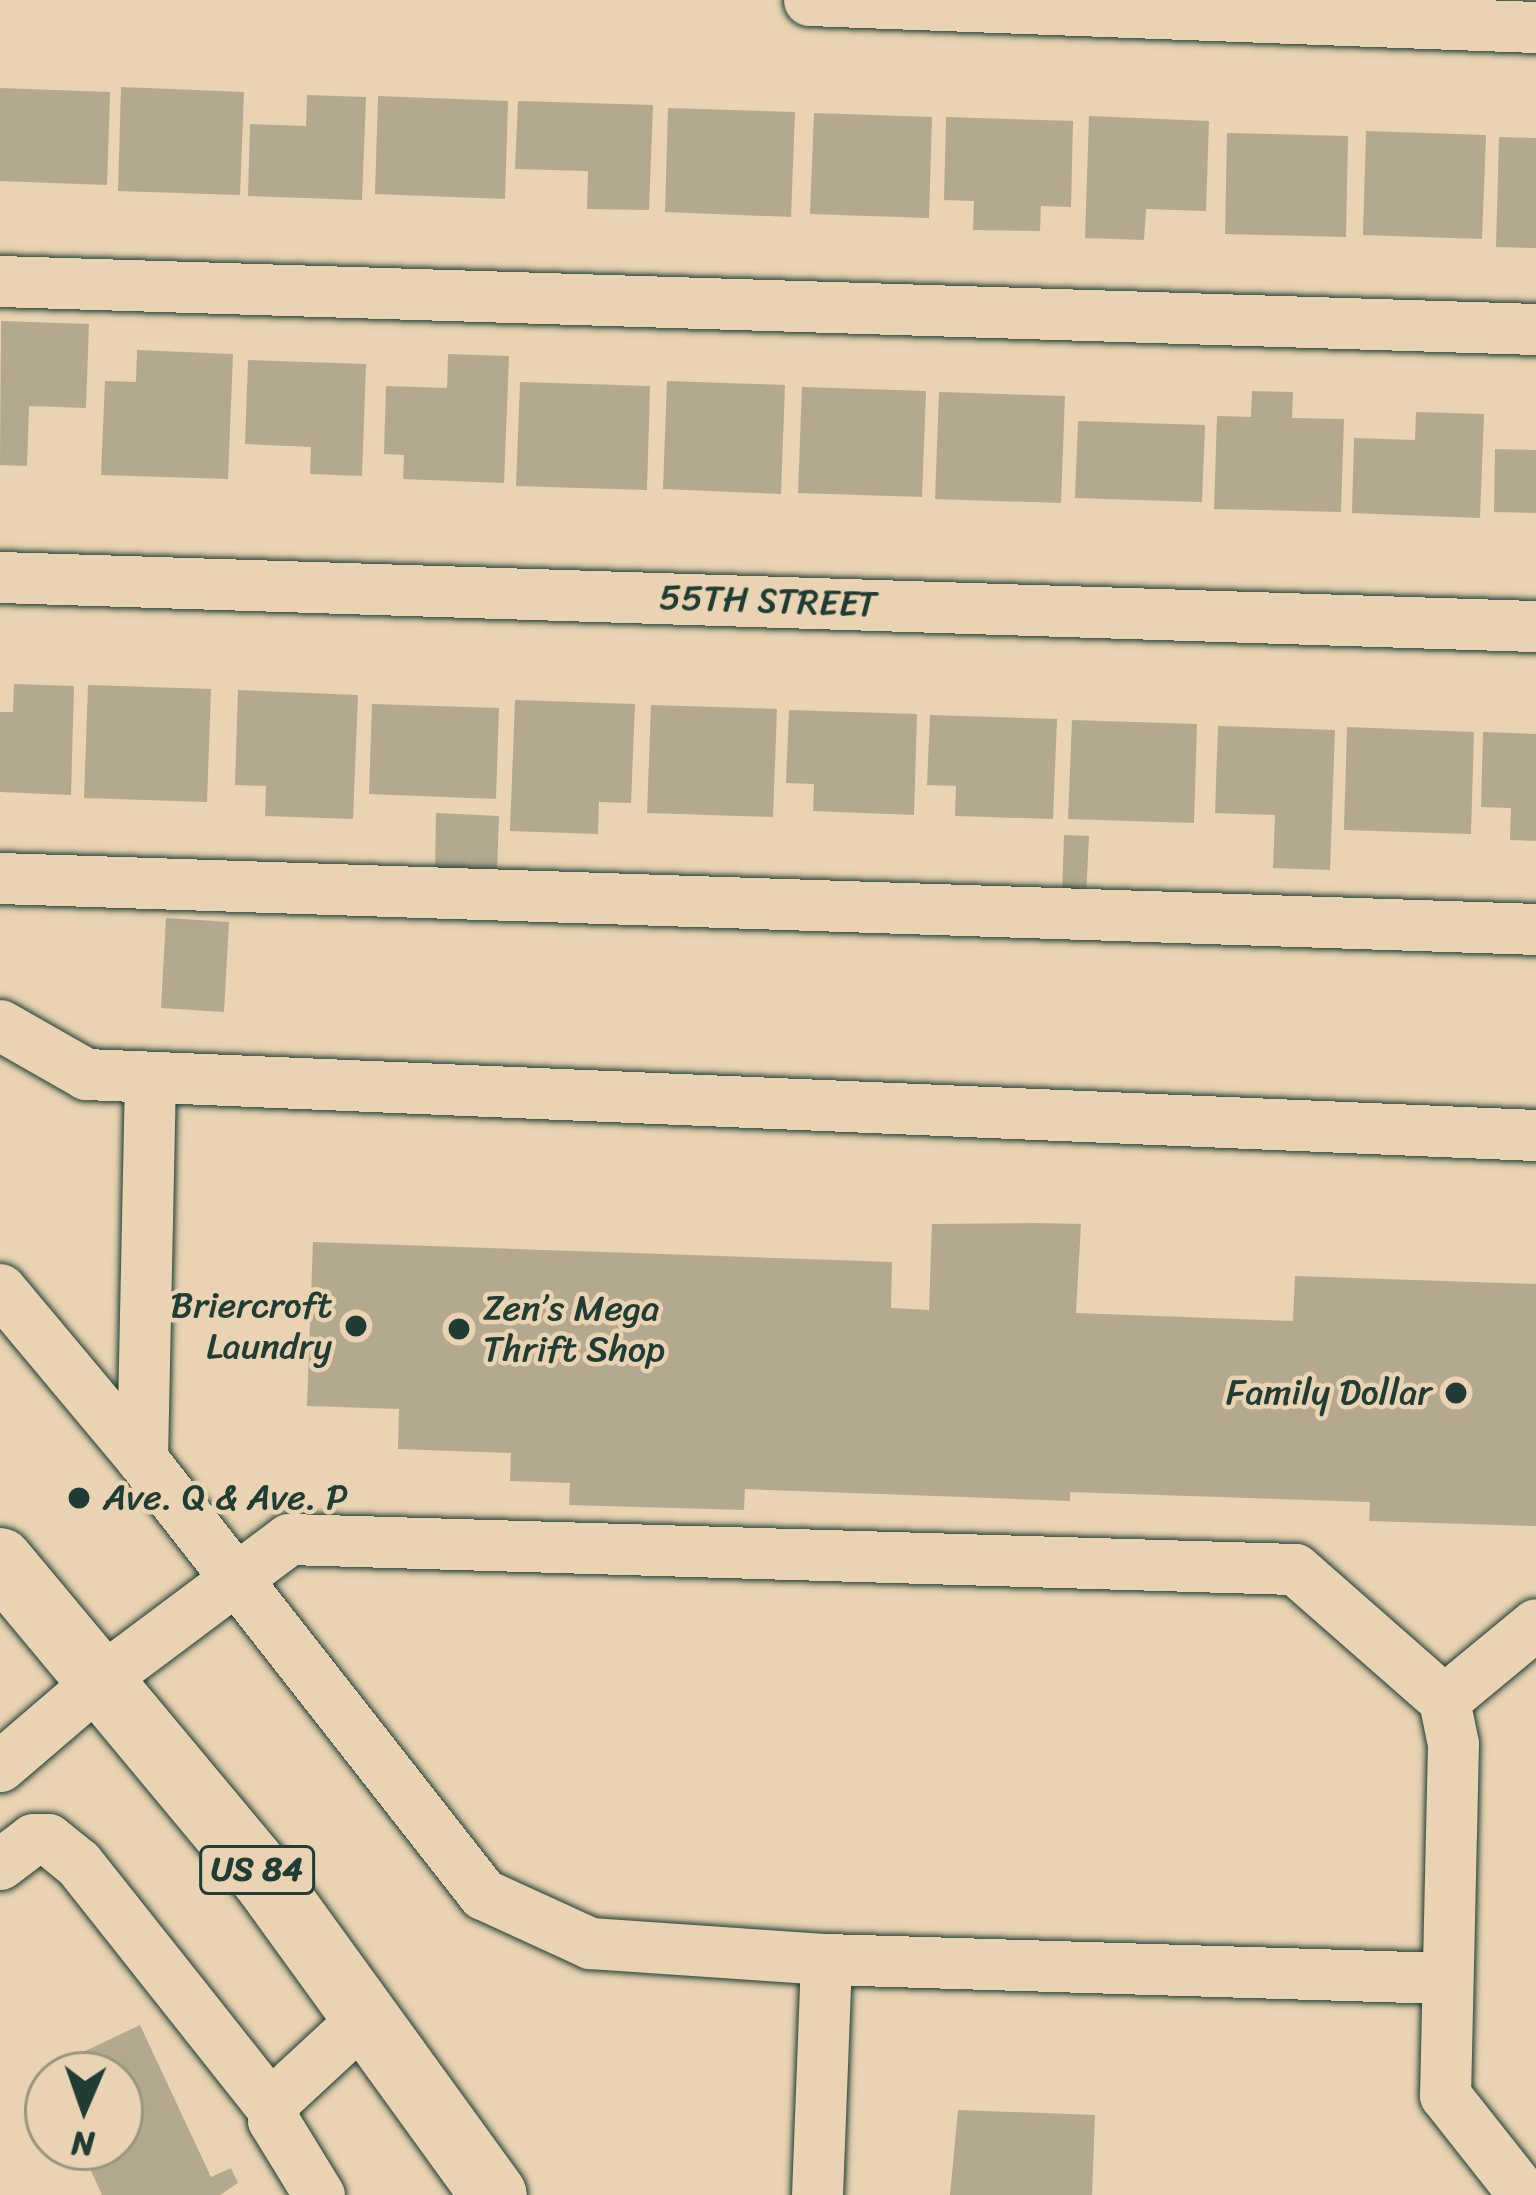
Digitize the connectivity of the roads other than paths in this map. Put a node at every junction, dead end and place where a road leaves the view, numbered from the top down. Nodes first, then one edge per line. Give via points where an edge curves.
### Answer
1 (809, 0) edge
2 (1536, 26) edge
3 (0, 280) edge
4 (1536, 329) edge
5 (0, 577) edge
6 (1536, 626) edge
7 (0, 878) edge
8 (1536, 929) edge
9 (0, 1025) edge
10 (150, 1077) junction
11 (1536, 1135) edge
12 (0, 1289) edge
13 (142, 1459) junction
14 (0, 1561) edge
15 (236, 1578) junction
16 (1536, 1624) edge
17 (99, 1681) junction
18 (1444, 1700) junction
19 (0, 1766) edge
20 (0, 1864) edge
21 (826, 1959) junction
22 (1445, 1978) junction
23 (368, 2014) junction
24 (274, 2110) junction
25 (319, 2195) edge
26 (494, 2195) edge
27 (817, 2195) edge
28 (1524, 2195) edge

1 - 2 street
3 - 4 street
5 - 6 street, 55TH STREET
7 - 8 street
9 - 10 street via 86,1074
10 - 11 street
10 - 13 street
12 - 13 street
13 - 15 street
14 - 17 highway, US 84
15 - 17 street
15 - 18 street via 289,1540 1294,1568
15 - 21 street via 483,1894 590,1943
16 - 18 street
17 - 19 street
17 - 23 highway, US 84
18 - 22 street via 1454,1744
20 - 24 street via 33,1840 48,1839 78,1863
21 - 22 street
21 - 27 street
22 - 28 street via 1444,2095
23 - 24 street via 274,2101
23 - 26 highway, US 84
24 - 25 street

